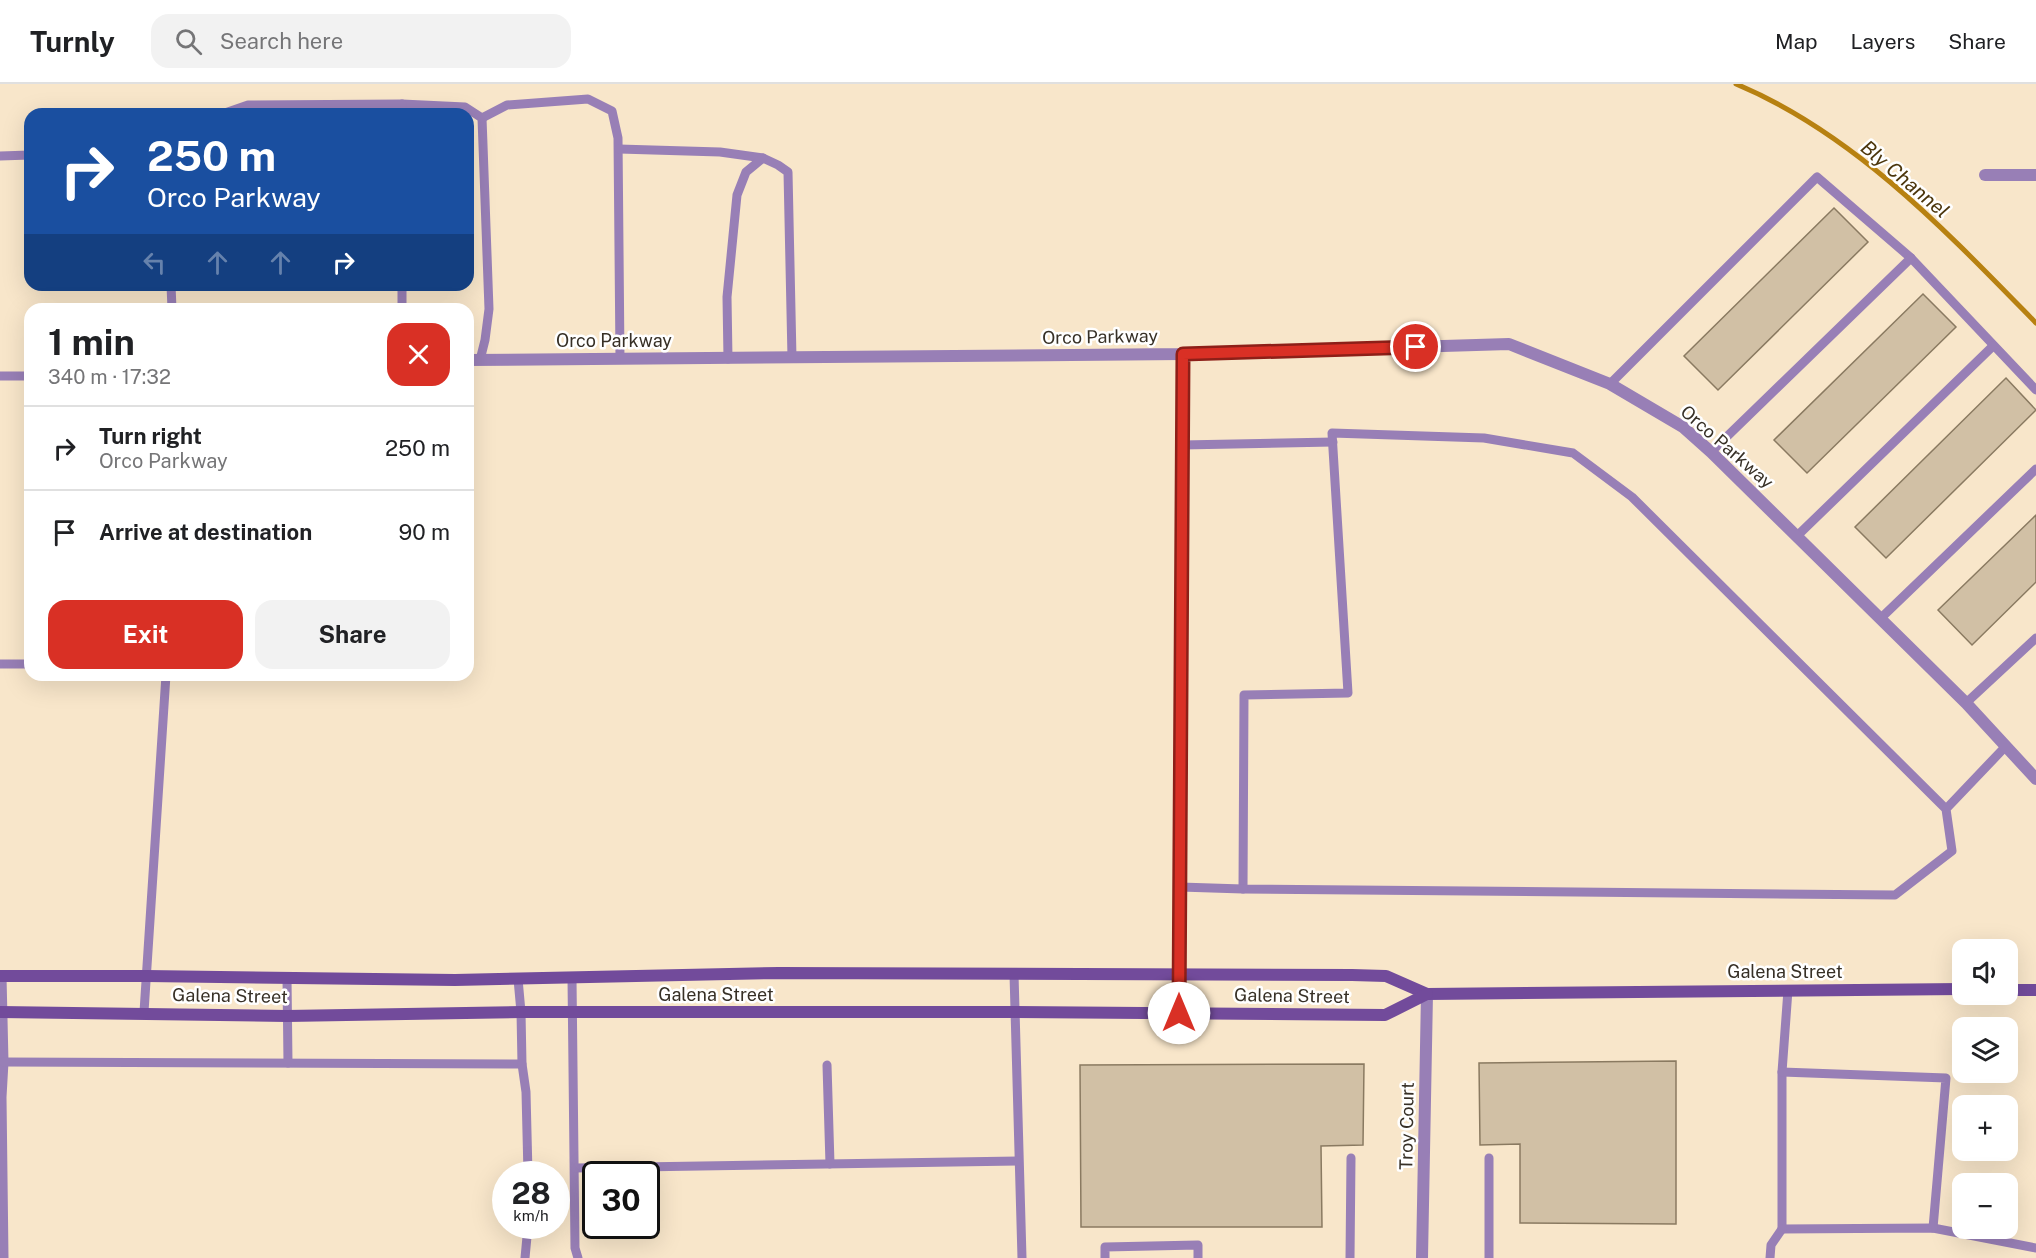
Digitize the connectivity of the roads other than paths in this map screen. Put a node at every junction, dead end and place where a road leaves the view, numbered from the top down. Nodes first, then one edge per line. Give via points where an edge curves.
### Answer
1 (239, 108) edge
2 (364, 108) edge
3 (423, 108) edge
4 (468, 108) edge
5 (474, 112) edge
6 (483, 118) junction
7 (619, 149) junction
8 (24, 155) edge
9 (0, 156) edge
10 (764, 158) junction
11 (1985, 175) dead end
12 (2036, 175) edge
13 (1911, 258) junction
14 (1992, 346) junction
15 (1183, 354) junction
16 (792, 358) junction
17 (620, 359) junction
18 (729, 359) junction
19 (474, 360) edge
20 (0, 376) edge
21 (24, 376) edge
22 (1610, 384) junction
23 (2036, 390) edge
24 (1333, 442) junction
25 (1182, 445) junction
26 (1711, 452) junction
27 (2036, 469) edge
28 (1797, 536) junction
29 (1881, 618) junction
30 (2036, 638) edge
31 (0, 664) edge
32 (24, 664) edge
33 (166, 681) edge
34 (1966, 703) junction
35 (2006, 746) junction
36 (2036, 779) edge
37 (1946, 809) junction
38 (1180, 887) junction
39 (1243, 889) junction
40 (1014, 974) junction
41 (1, 975) edge
42 (147, 975) junction
43 (1179, 976) junction
44 (287, 978) junction
45 (572, 978) junction
46 (518, 979) junction
47 (1952, 989) edge
48 (1788, 990) junction
49 (2018, 990) edge
50 (2036, 990) edge
51 (1427, 994) junction
52 (1, 1012) edge
53 (144, 1012) junction
54 (521, 1012) junction
55 (1014, 1012) junction
56 (573, 1013) junction
57 (1179, 1013) junction
58 (287, 1016) junction
59 (4, 1062) junction
60 (288, 1063) junction
61 (522, 1064) junction
62 (827, 1065) dead end
63 (1782, 1072) junction
64 (1351, 1158) dead end
65 (1489, 1158) dead end
66 (528, 1161) edge
67 (1018, 1161) junction
68 (830, 1164) junction
69 (575, 1168) junction
70 (1933, 1228) junction
71 (1782, 1229) junction
72 (527, 1239) edge
73 (2036, 1248) edge
74 (4, 1258) edge
75 (525, 1258) edge
76 (578, 1258) edge
77 (1022, 1258) edge
78 (1105, 1258) edge
79 (1198, 1258) edge
80 (1350, 1258) edge
81 (1422, 1258) edge
82 (1489, 1258) edge
83 (1770, 1258) edge

1 - 2 lane
3 - 4 lane
5 - 6 lane
6 - 7 lane via 507,105 588,99 612,111
6 - 19 lane via 489,309 485,340
7 - 10 lane via 720,152
7 - 17 lane
8 - 9 lane
10 - 16 lane via 788,172
10 - 18 lane via 746,172 737,195 727,297
11 - 12 street
13 - 14 lane
13 - 22 lane via 1817,177
13 - 26 lane
14 - 23 lane
14 - 28 lane
15 - 16 street, Orco Parkway
15 - 22 street, Orco Parkway via 1509,344
15 - 25 street
16 - 18 street, Orco Parkway
17 - 18 street, Orco Parkway
17 - 19 street, Orco Parkway
20 - 21 lane
22 - 26 street, Orco Parkway via 1683,427
24 - 25 lane
24 - 37 lane via 1332,433 1484,438 1573,453 1632,496
24 - 39 lane via 1348,693 1244,695
25 - 38 street
26 - 28 street, Orco Parkway
27 - 29 lane
28 - 29 street, Orco Parkway
29 - 34 street, Orco Parkway
30 - 34 lane
31 - 32 lane
33 - 42 lane
34 - 35 street, Orco Parkway
35 - 36 street, Orco Parkway
35 - 37 lane
37 - 39 lane via 1952,851 1895,895
38 - 39 lane
38 - 43 street
40 - 43 street, Galena Street
40 - 45 street, Galena Street via 779,973
40 - 55 lane
41 - 42 street, Galena Street
41 - 52 lane
42 - 44 street, Galena Street
42 - 53 lane
43 - 51 street, Galena Street via 1386,976
43 - 57 street
44 - 46 street, Galena Street
44 - 58 lane
45 - 46 street, Galena Street
45 - 56 lane
46 - 54 lane
47 - 48 street, Galena Street
48 - 51 street, Galena Street
48 - 63 lane
49 - 50 street
51 - 57 street, Galena Street via 1384,1015
51 - 81 street, Troy Court
52 - 53 street, Galena Street
52 - 59 lane
53 - 58 street, Galena Street
54 - 56 street, Galena Street
54 - 58 street, Galena Street
54 - 61 lane
55 - 56 street, Galena Street
55 - 57 street, Galena Street
55 - 67 lane
56 - 69 lane
58 - 60 lane
59 - 60 lane
59 - 74 lane
60 - 61 lane
61 - 66 lane
62 - 68 lane
63 - 70 lane via 1946,1078
63 - 71 lane
64 - 80 lane
65 - 82 lane
67 - 68 lane
67 - 77 lane
68 - 69 lane
69 - 76 lane
70 - 71 lane
70 - 73 lane
71 - 83 lane via 1771,1245
72 - 75 lane
78 - 79 lane via 1105,1247 1198,1245

